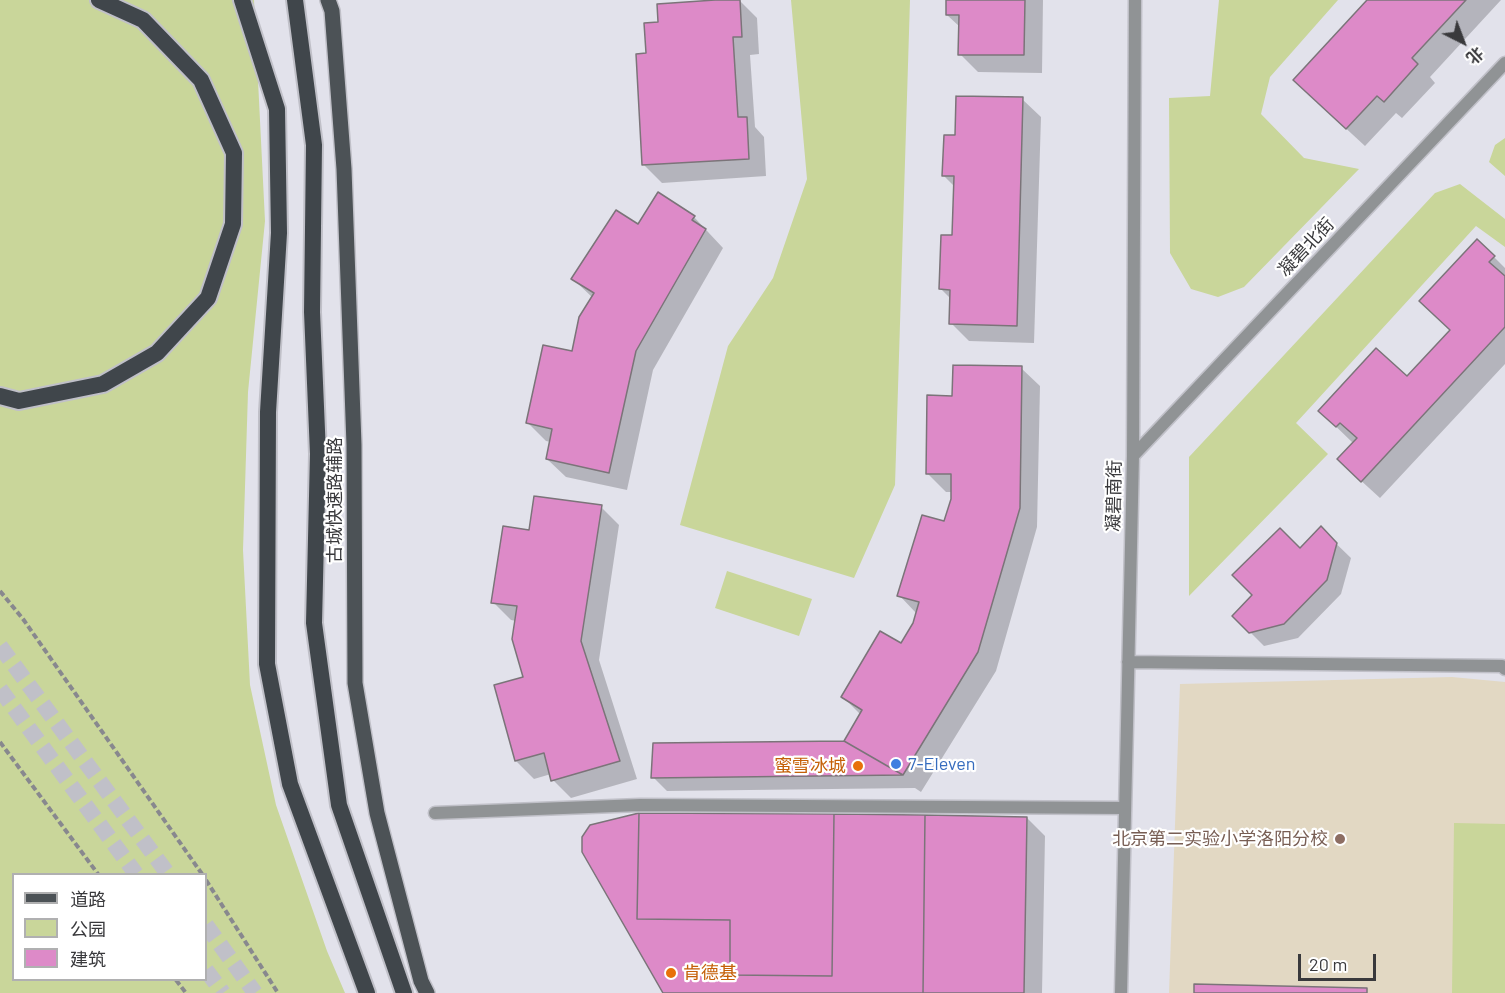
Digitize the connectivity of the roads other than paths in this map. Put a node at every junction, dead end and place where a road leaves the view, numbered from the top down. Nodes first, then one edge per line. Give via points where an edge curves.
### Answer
1 (99, 0) edge
2 (243, 0) edge
3 (295, 0) edge
4 (328, 0) edge
5 (1135, 0) edge
6 (1505, 63) edge
7 (0, 396) edge
8 (1133, 456) junction
9 (1128, 662) junction
10 (1505, 669) edge
11 (1125, 808) junction
12 (435, 813) dead end
13 (367, 993) edge
14 (404, 993) edge
15 (427, 993) edge
16 (1121, 993) edge

1 - 7 highway via 143,20 201,80 234,153 233,224 208,298 157,354 103,384 19,401
2 - 13 highway via 277,109 279,232 268,412 267,664 290,784
3 - 14 highway via 314,145 312,312 318,454 314,623 339,805
4 - 15 main road, 古城快速路辅路 via 344,169 354,445 355,683 377,813
5 - 8 street, 凝碧南街
6 - 8 street, 凝碧北街
8 - 9 street, 凝碧南街
9 - 10 street
9 - 11 street, 凝碧南街
11 - 12 street via 640,805
11 - 16 street, 凝碧南街

